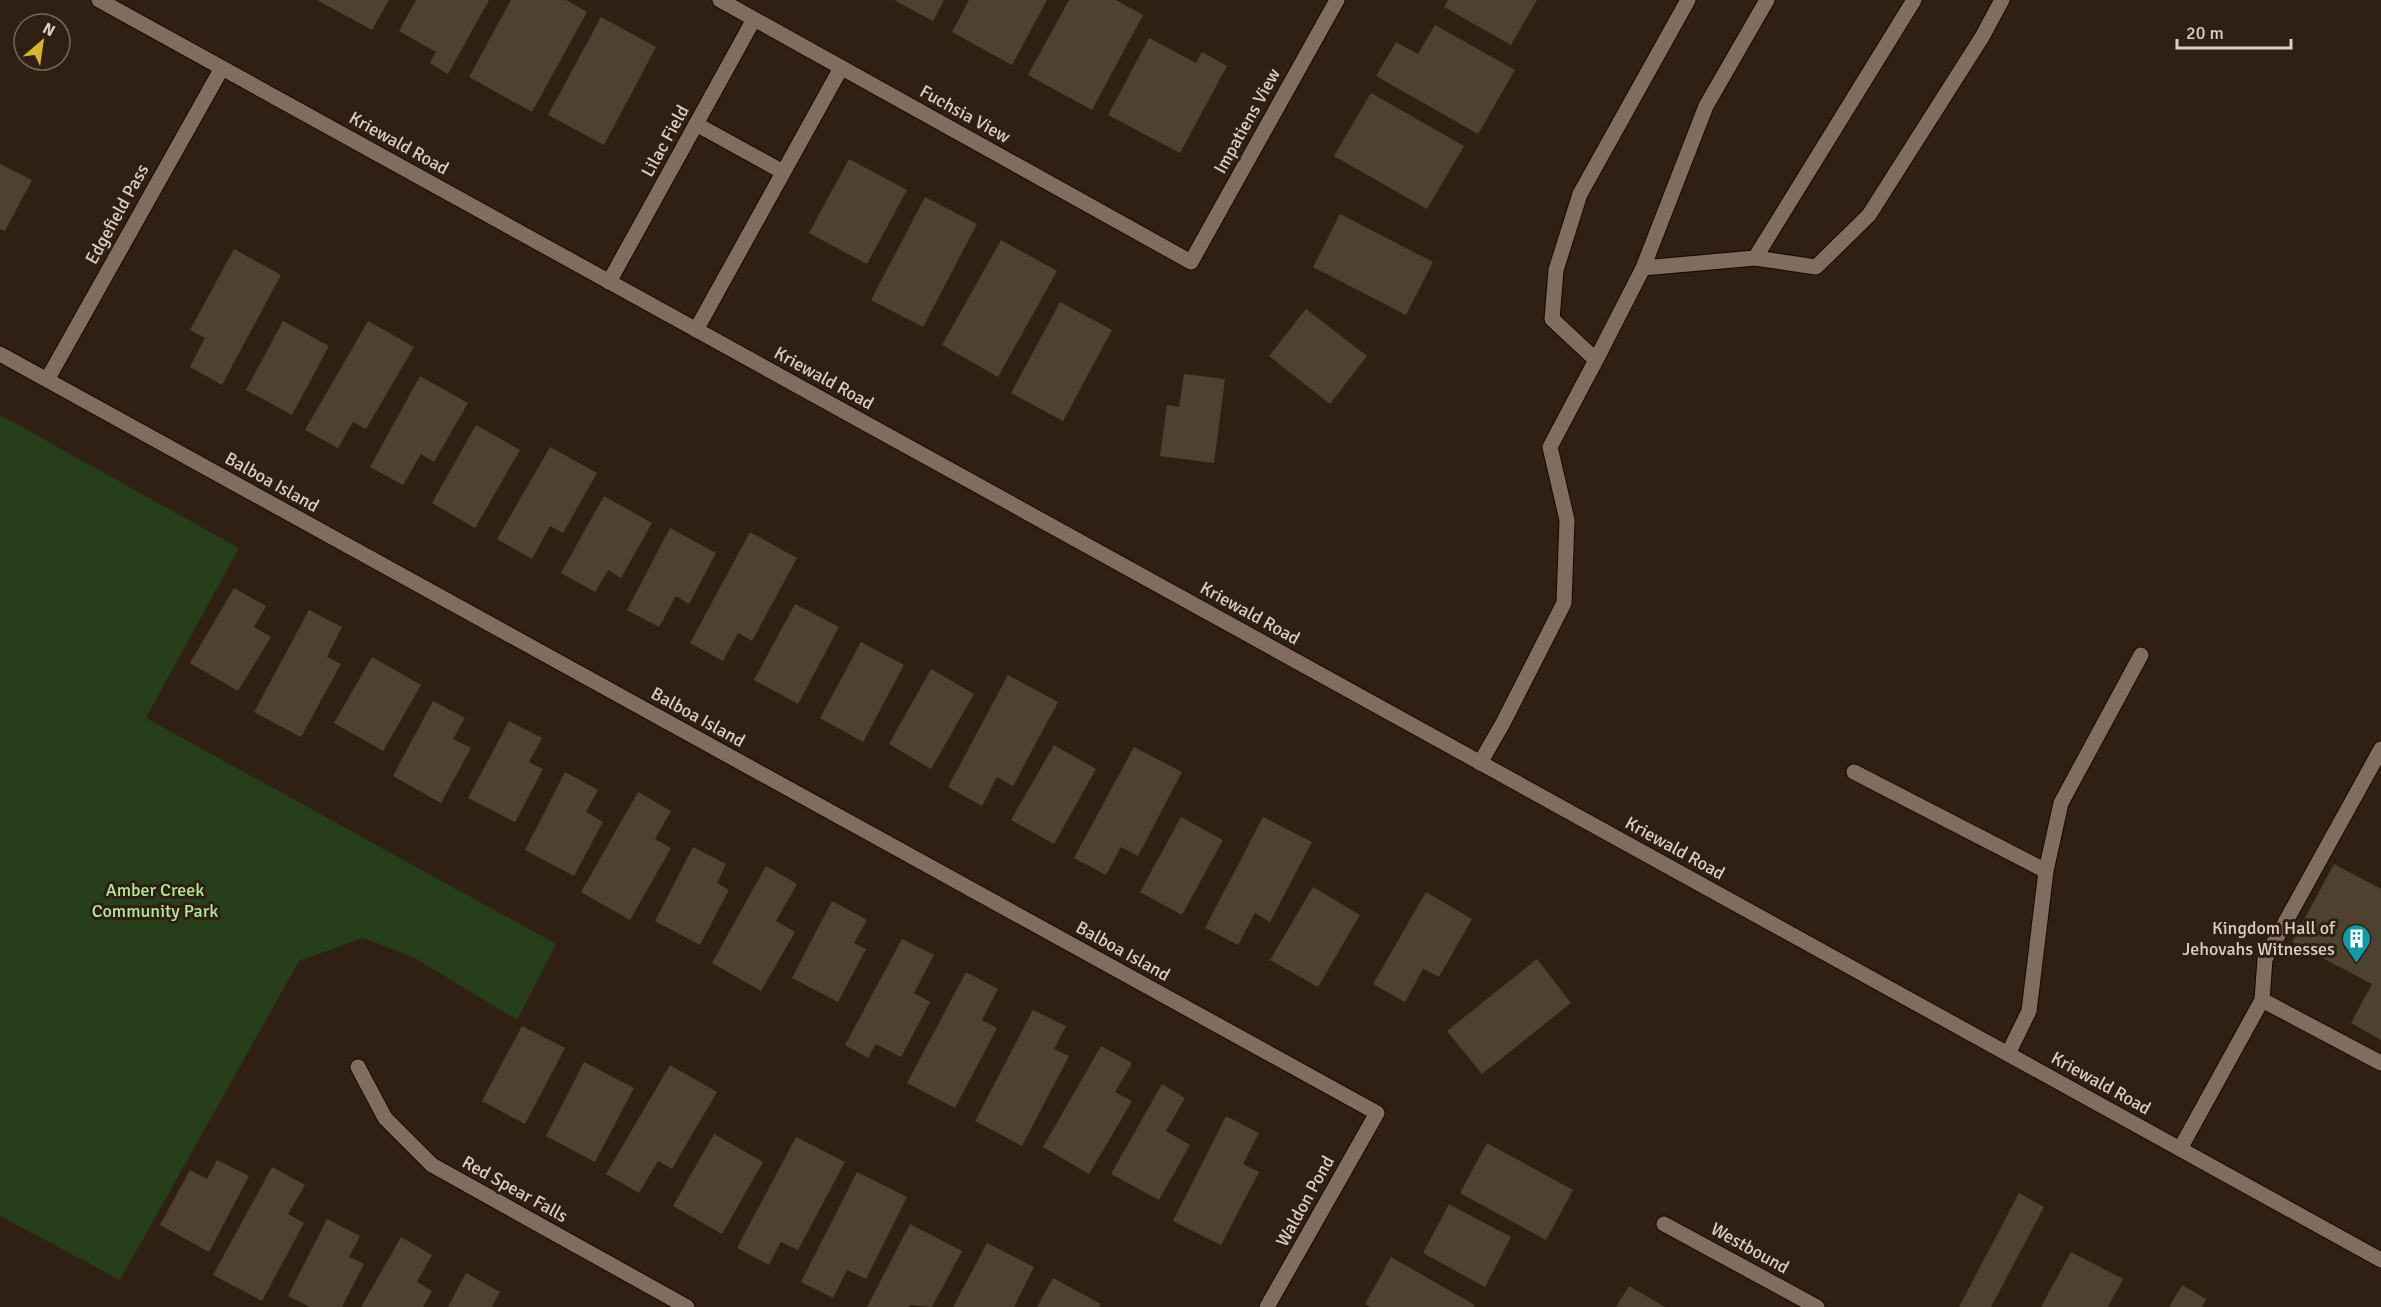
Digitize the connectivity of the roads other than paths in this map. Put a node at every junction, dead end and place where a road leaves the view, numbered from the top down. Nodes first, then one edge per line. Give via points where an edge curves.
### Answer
1 (99, 0) edge
2 (720, 0) edge
3 (1337, 0) edge
4 (1688, 0) edge
5 (1767, 0) edge
6 (1914, 0) edge
7 (2002, 0) edge
8 (754, 19) junction
9 (222, 68) junction
10 (841, 68) junction
11 (696, 124) junction
12 (783, 172) junction
13 (1755, 258) junction
14 (1191, 262) joint
15 (1643, 268) junction
16 (609, 282) junction
17 (696, 330) junction
18 (0, 354) edge
19 (1596, 360) junction
20 (47, 380) junction
21 (2141, 655) dead end
22 (2381, 748) edge
23 (1480, 763) junction
24 (1854, 772) dead end
25 (2046, 871) junction
26 (2262, 1000) junction
27 (2008, 1054) junction
28 (2381, 1063) edge
29 (358, 1067) dead end
30 (1377, 1113) joint
31 (2180, 1149) junction
32 (1664, 1224) dead end
33 (2381, 1260) edge
34 (687, 1307) edge
35 (1267, 1307) edge
36 (1817, 1307) edge

1 - 9 street, Kriewald Road
2 - 8 street, Fuchsia View
3 - 14 street, Impatiens View
4 - 19 street via 1580,194 1556,270 1552,319
5 - 15 street via 1706,105
6 - 13 street
7 - 13 street via 1869,215 1816,267
8 - 10 street, Fuchsia View
8 - 11 street, Lilac Field
9 - 16 street, Kriewald Road
9 - 20 street, Edgefield Pass
10 - 12 street
10 - 14 street, Fuchsia View
11 - 12 street
11 - 16 street, Lilac Field
12 - 17 street
13 - 15 street
15 - 19 street
16 - 17 street, Kriewald Road
17 - 23 street, Kriewald Road
18 - 20 street, Balboa Island
19 - 23 street via 1550,447 1567,520 1564,603
20 - 30 street, Balboa Island
21 - 25 street via 2061,803
22 - 26 street via 2265,959
23 - 27 street, Kriewald Road
24 - 25 street
25 - 27 street via 2029,1011
26 - 28 street
26 - 31 street
27 - 31 street, Kriewald Road
29 - 34 street, Red Spear Falls via 385,1118 432,1165
30 - 35 street, Waldon Pond
31 - 33 street, Kriewald Road
32 - 36 street, Westbound

